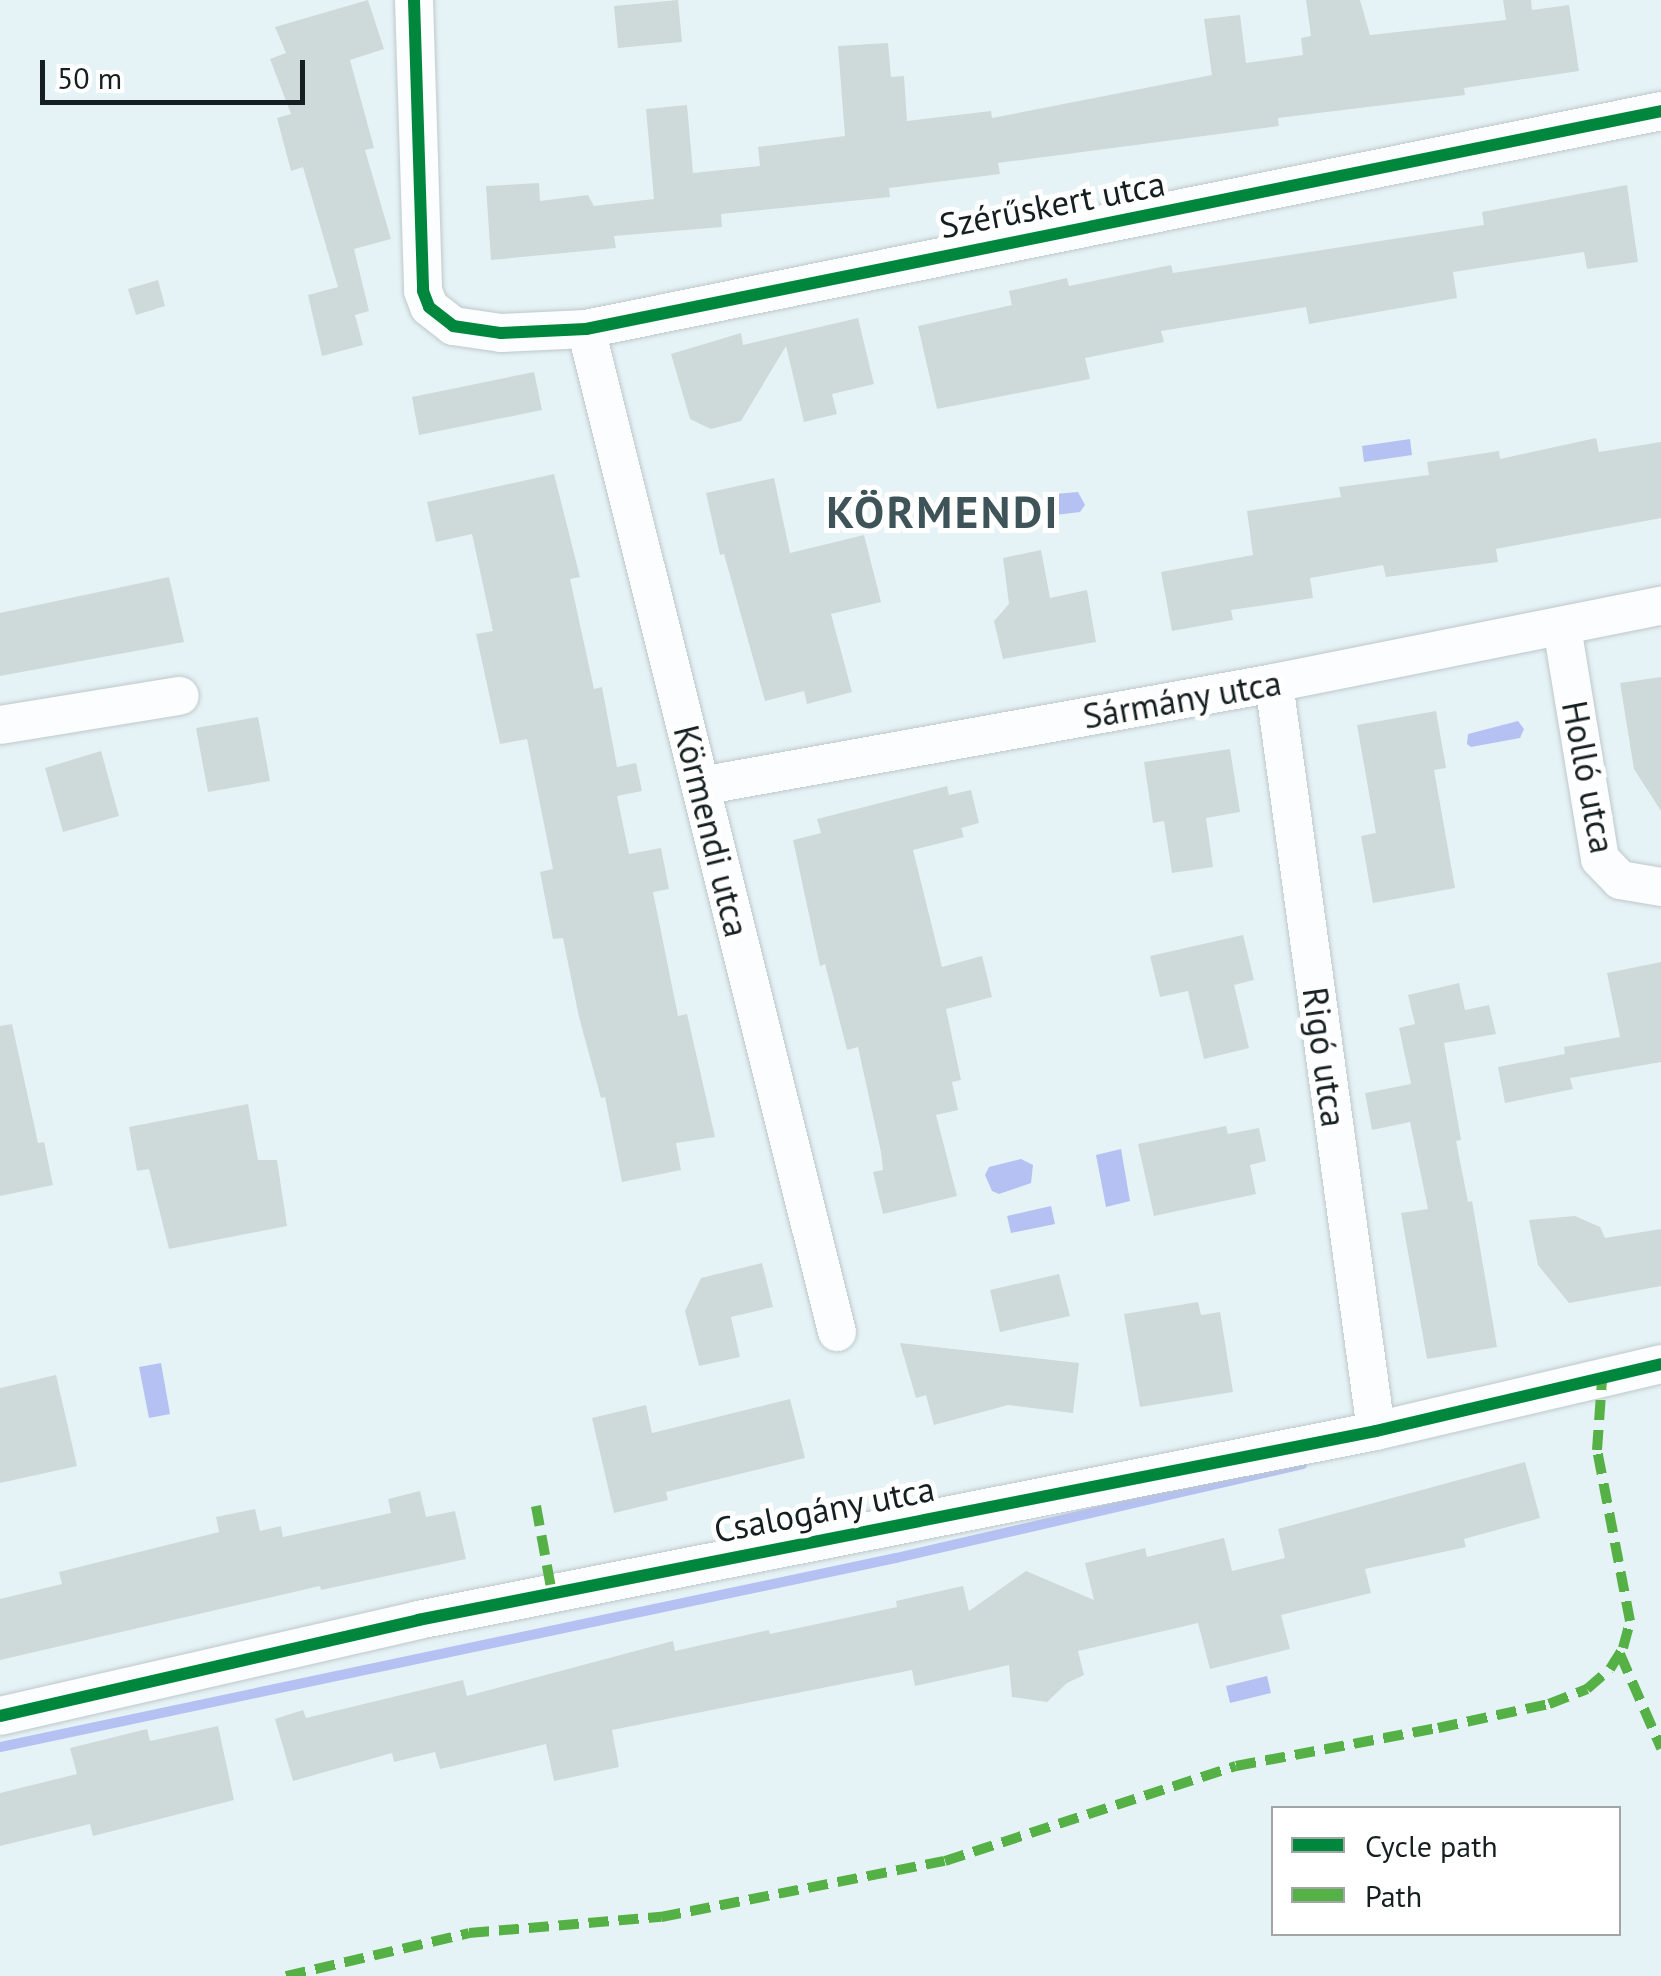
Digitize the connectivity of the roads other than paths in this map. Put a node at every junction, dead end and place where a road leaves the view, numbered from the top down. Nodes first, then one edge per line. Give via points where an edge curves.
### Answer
1 (414, 0) edge
2 (1661, 111) edge
3 (586, 328) junction
4 (1661, 606) edge
5 (1562, 627) junction
6 (1274, 683) junction
7 (180, 696) dead end
8 (0, 724) edge
9 (701, 786) junction
10 (1661, 887) edge
11 (838, 1332) dead end
12 (1661, 1364) edge
13 (1376, 1431) junction
14 (0, 1716) edge

1 - 3 street, Szérűskert utca via 423,291 429,308 454,326 500,332
2 - 3 street, Szérűskert utca
3 - 9 street, Körmendi utca
4 - 5 street, Sármány utca
5 - 6 street, Sármány utca
5 - 10 street, Holló utca via 1600,859 1620,880
6 - 9 street, Sármány utca
6 - 13 street, Rigó utca
7 - 8 street
9 - 11 street, Körmendi utca
12 - 13 street, Csalogány utca
13 - 14 street, Csalogány utca via 418,1620

